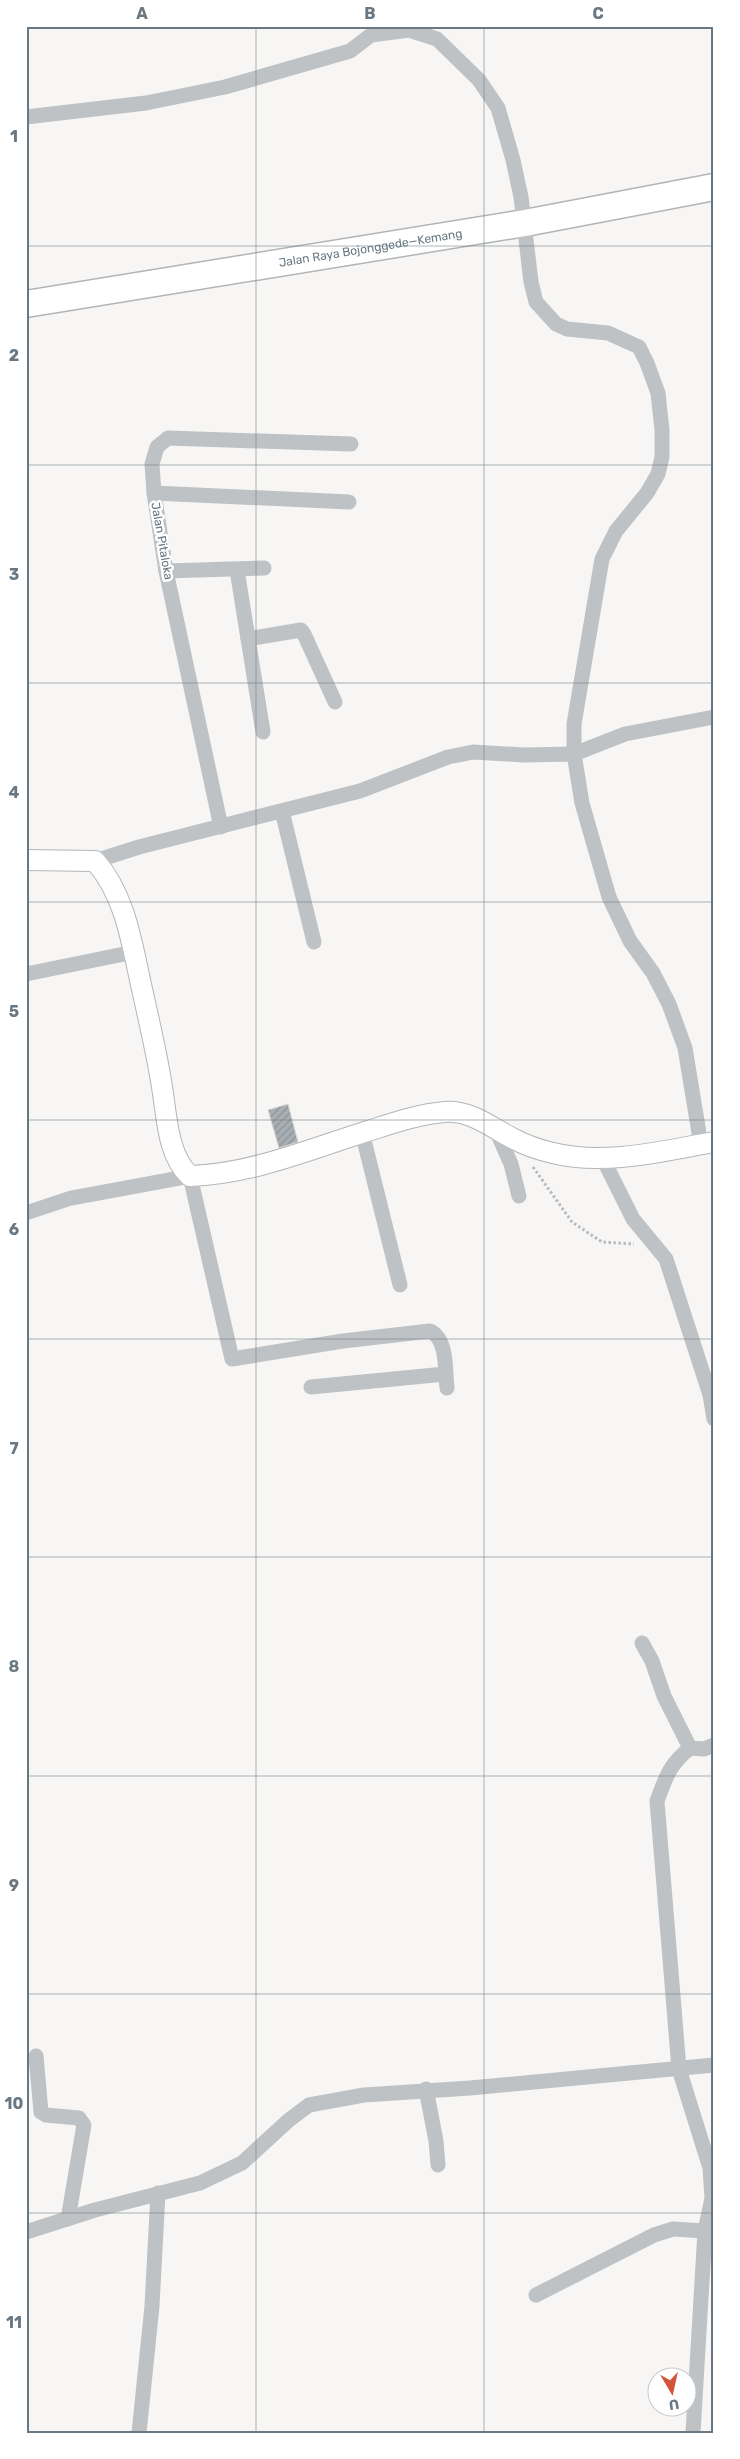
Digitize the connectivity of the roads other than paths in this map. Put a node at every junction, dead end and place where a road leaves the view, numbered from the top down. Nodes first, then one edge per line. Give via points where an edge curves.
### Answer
1 (370, 31) edge
2 (26, 117) edge
3 (714, 187) edge
4 (525, 223) junction
5 (26, 304) edge
6 (351, 444) dead end
7 (154, 493) junction
8 (349, 502) dead end
9 (264, 568) dead end
10 (237, 570) junction
11 (166, 571) junction
12 (248, 640) junction
13 (336, 702) dead end
14 (714, 717) edge
15 (262, 732) dead end
16 (574, 754) junction
17 (282, 811) junction
18 (221, 827) junction
19 (26, 860) edge
20 (95, 861) junction
21 (314, 942) dead end
22 (134, 952) junction
23 (26, 974) edge
24 (495, 1128) junction
25 (362, 1132) junction
26 (707, 1144) edge
27 (602, 1157) junction
28 (190, 1176) junction
29 (520, 1196) dead end
30 (26, 1212) edge
31 (400, 1286) dead end
32 (311, 1387) dead end
33 (714, 1419) edge
34 (642, 1643) dead end
35 (714, 1744) edge
36 (690, 1748) junction
37 (36, 2056) dead end
38 (714, 2065) edge
39 (679, 2069) junction
40 (426, 2089) junction
41 (438, 2166) dead end
42 (158, 2193) junction
43 (68, 2219) junction
44 (705, 2231) junction
45 (26, 2232) edge
46 (536, 2294) dead end
47 (139, 2433) edge
48 (694, 2433) edge

1 - 2 street via 350,51 225,86 146,103
1 - 4 street via 409,30 437,39 479,80 498,108 515,169
3 - 4 highway, Jalan Raya Bojonggede—Kemang
4 - 5 highway, Jalan Raya Bojonggede—Kemang
4 - 16 street via 536,302 556,324 567,329 608,333 638,347 654,379 662,430 658,474 642,500 616,531 602,559 574,724
6 - 7 street, Jalan Pitaloka via 168,438 157,447 152,464
7 - 8 street
7 - 11 street, Jalan Pitaloka
9 - 10 street
10 - 11 street
10 - 12 street
11 - 18 street, Jalan Pitaloka
12 - 13 street via 301,630
12 - 15 street
14 - 16 street via 625,734
16 - 17 street via 473,752 448,756 360,791
16 - 26 street via 582,803 609,897 630,941 653,973 669,1004 685,1048
17 - 18 street
17 - 21 street
18 - 20 street via 139,846
19 - 20 street
20 - 22 street via 115,891
22 - 23 street
22 - 28 street via 158,1060 173,1150 179,1166
24 - 25 street via 459,1111 398,1121
24 - 27 street via 515,1140 553,1154
24 - 29 street via 511,1164
25 - 28 street via 267,1164
25 - 31 street
26 - 27 street
27 - 33 street via 634,1220 666,1260 704,1377
28 - 30 street via 71,1198
28 - 32 street via 232,1359 430,1331 435,1333 442,1346 446,1381
34 - 36 street
35 - 36 street via 704,1749
36 - 39 street via 668,1770 657,1801
37 - 43 street via 42,2112 79,2118 84,2125
38 - 39 street
39 - 40 street
39 - 44 street via 710,2168 712,2198
40 - 41 street
40 - 42 street via 309,2105 242,2163 200,2183
42 - 43 street
42 - 47 street via 152,2306
43 - 45 street
44 - 46 street via 673,2229 654,2235
44 - 48 street

